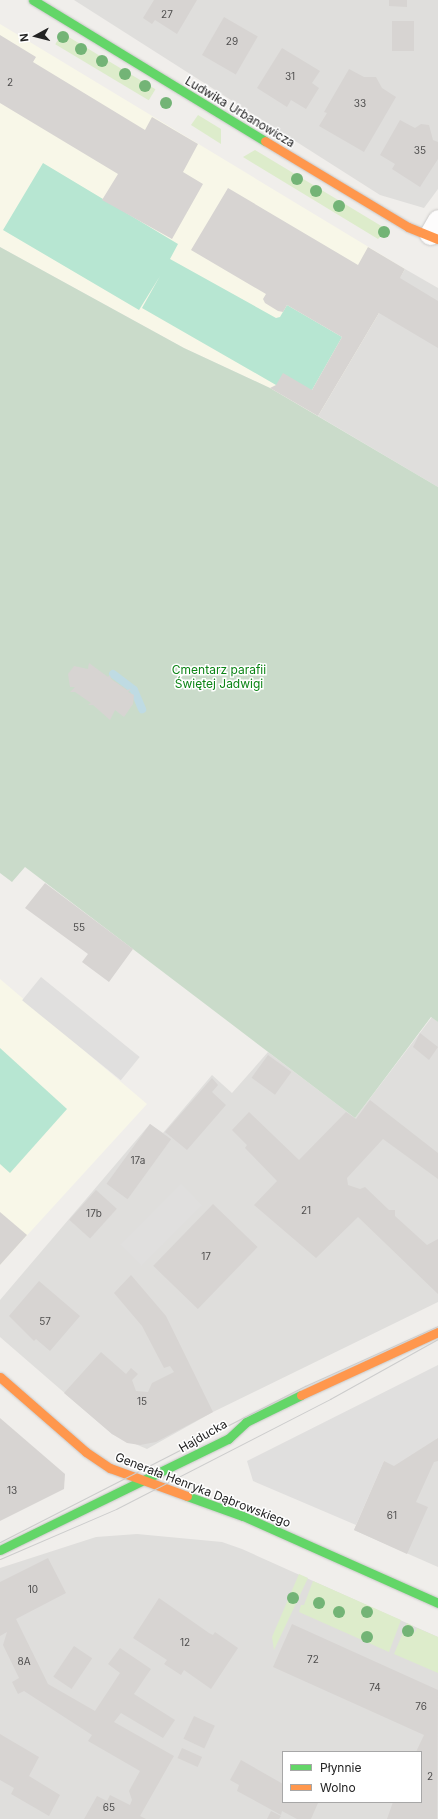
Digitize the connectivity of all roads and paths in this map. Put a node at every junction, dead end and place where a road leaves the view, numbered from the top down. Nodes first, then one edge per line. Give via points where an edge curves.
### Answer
1 (33, 0) edge
2 (435, 231) edge
3 (438, 1332) edge
4 (0, 1377) edge
5 (144, 1482) junction
6 (0, 1550) edge
7 (438, 1603) edge

1 - 2 street, Ludwika Urbanowicza via 408,227
3 - 5 street, Hajducka via 254,1418 228,1439
4 - 5 street, Generała Henryka Dąbrowskiego via 86,1452 110,1468
5 - 6 street, Hajducka
5 - 7 street, Generała Henryka Dąbrowskiego via 243,1516

